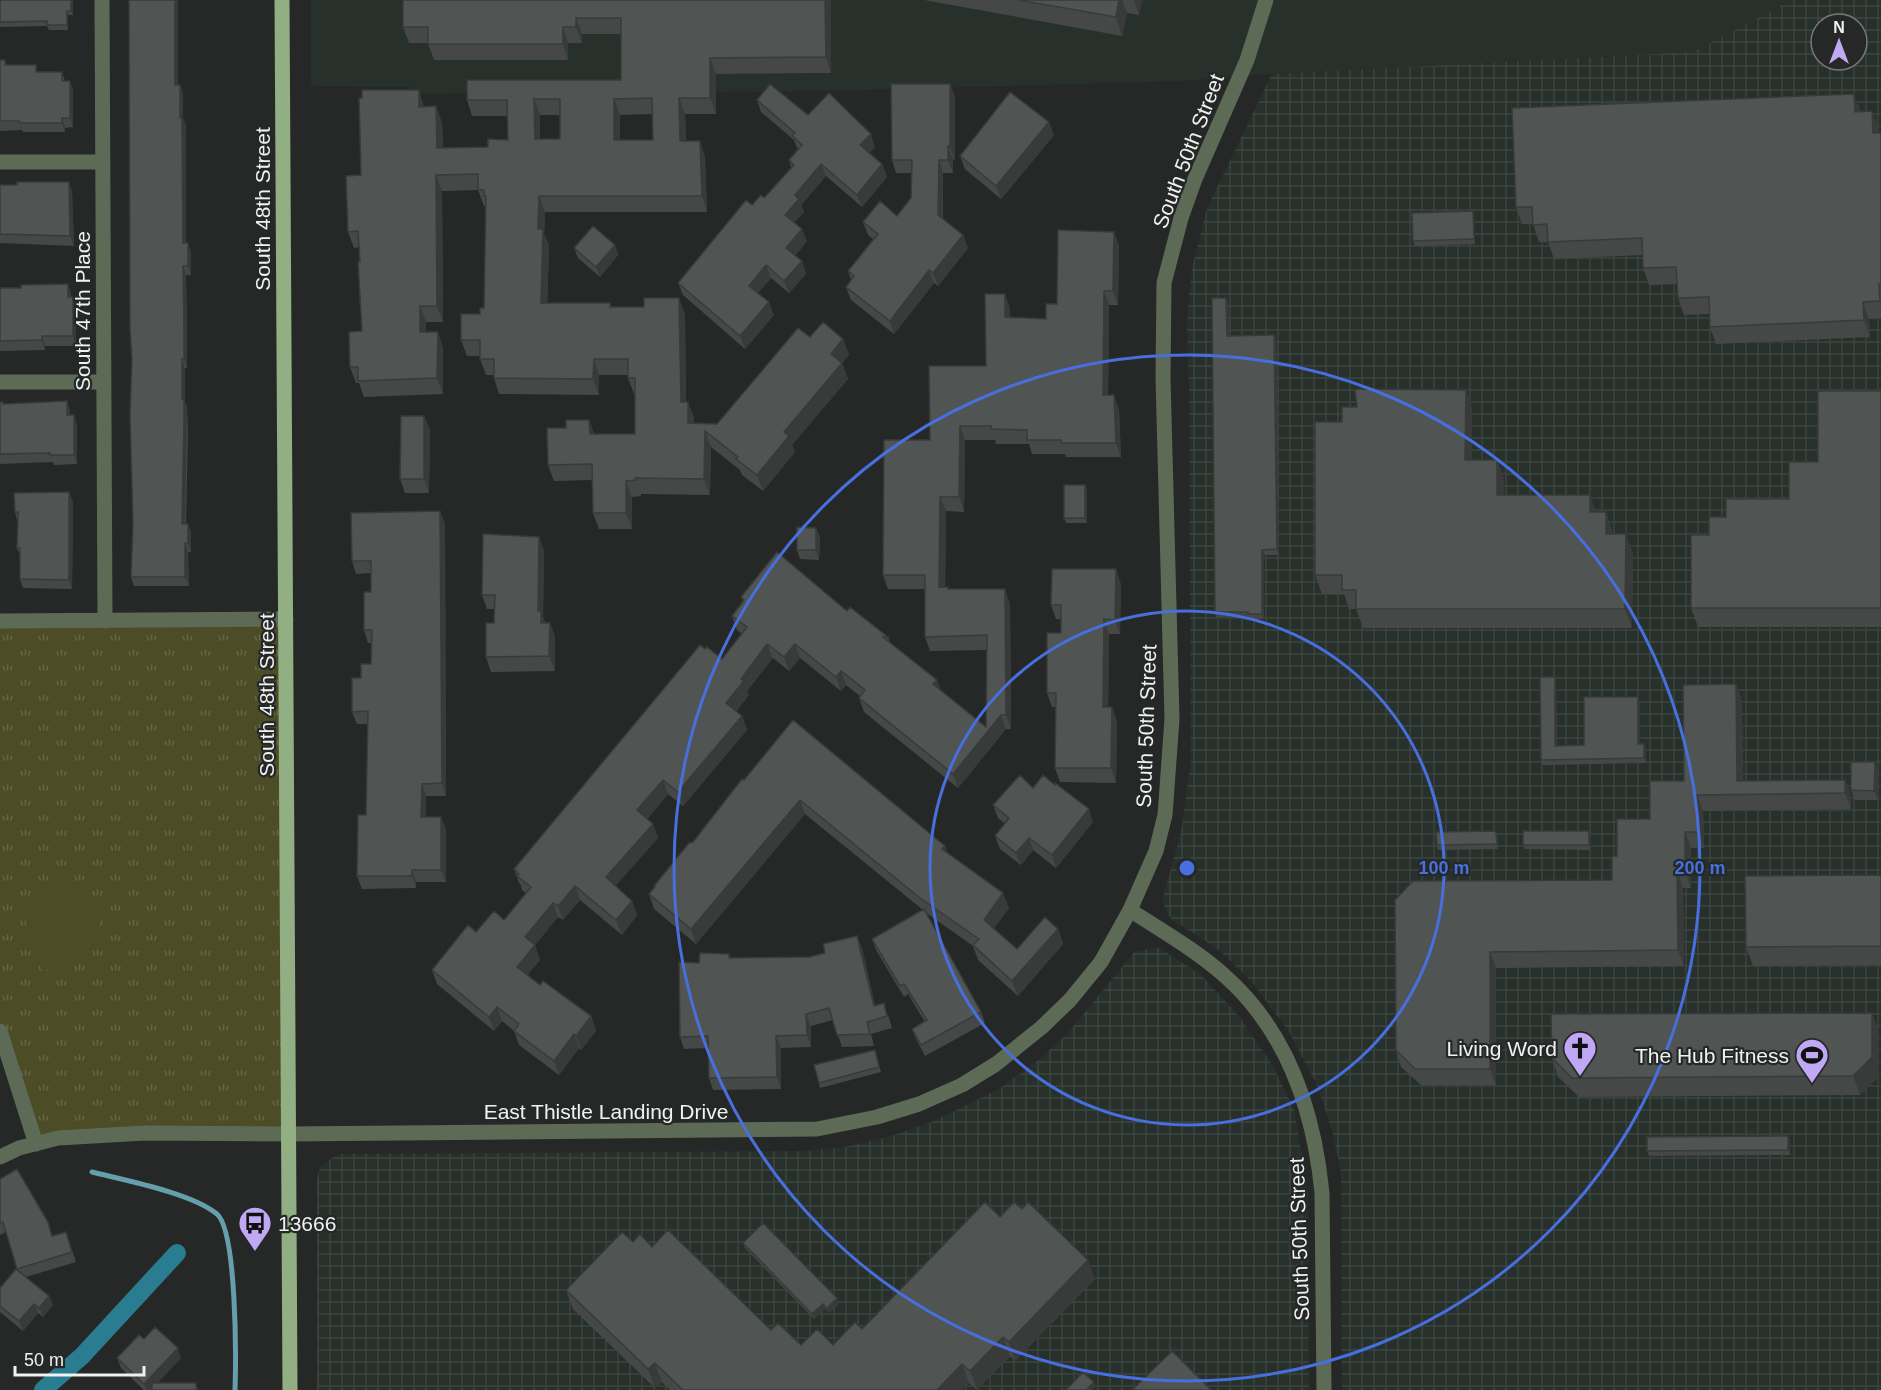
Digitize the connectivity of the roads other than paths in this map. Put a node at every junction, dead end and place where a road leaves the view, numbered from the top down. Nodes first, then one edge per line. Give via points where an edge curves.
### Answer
1 (102, 0) edge
2 (282, 0) edge
3 (1266, 0) edge
4 (0, 162) edge
5 (102, 162) junction
6 (0, 382) edge
7 (104, 382) junction
8 (286, 620) junction
9 (0, 621) edge
10 (105, 621) junction
11 (1130, 909) junction
12 (0, 1031) edge
13 (288, 1134) junction
14 (36, 1144) junction
15 (0, 1157) edge
16 (290, 1390) edge
17 (1324, 1390) edge

1 - 5 street, South 47th Place
2 - 8 main road, South 48th Street
3 - 11 street, South 50th Street via 1247,60 1195,179 1164,283 1172,719 1165,815 1156,851
4 - 5 street
5 - 7 street, South 47th Place
6 - 7 street
7 - 10 street, South 47th Place
8 - 10 street
8 - 13 main road, South 48th Street
9 - 10 street
11 - 13 street, East Thistle Landing Drive via 1101,962 1042,1027 962,1085 877,1117 817,1129
11 - 17 street, South 50th Street via 1226,976 1261,1017 1292,1067 1319,1161
12 - 14 street
13 - 14 street, East Thistle Landing Drive via 145,1133 58,1138
13 - 16 main road, South 48th Street
14 - 15 street, East Thistle Landing Drive

